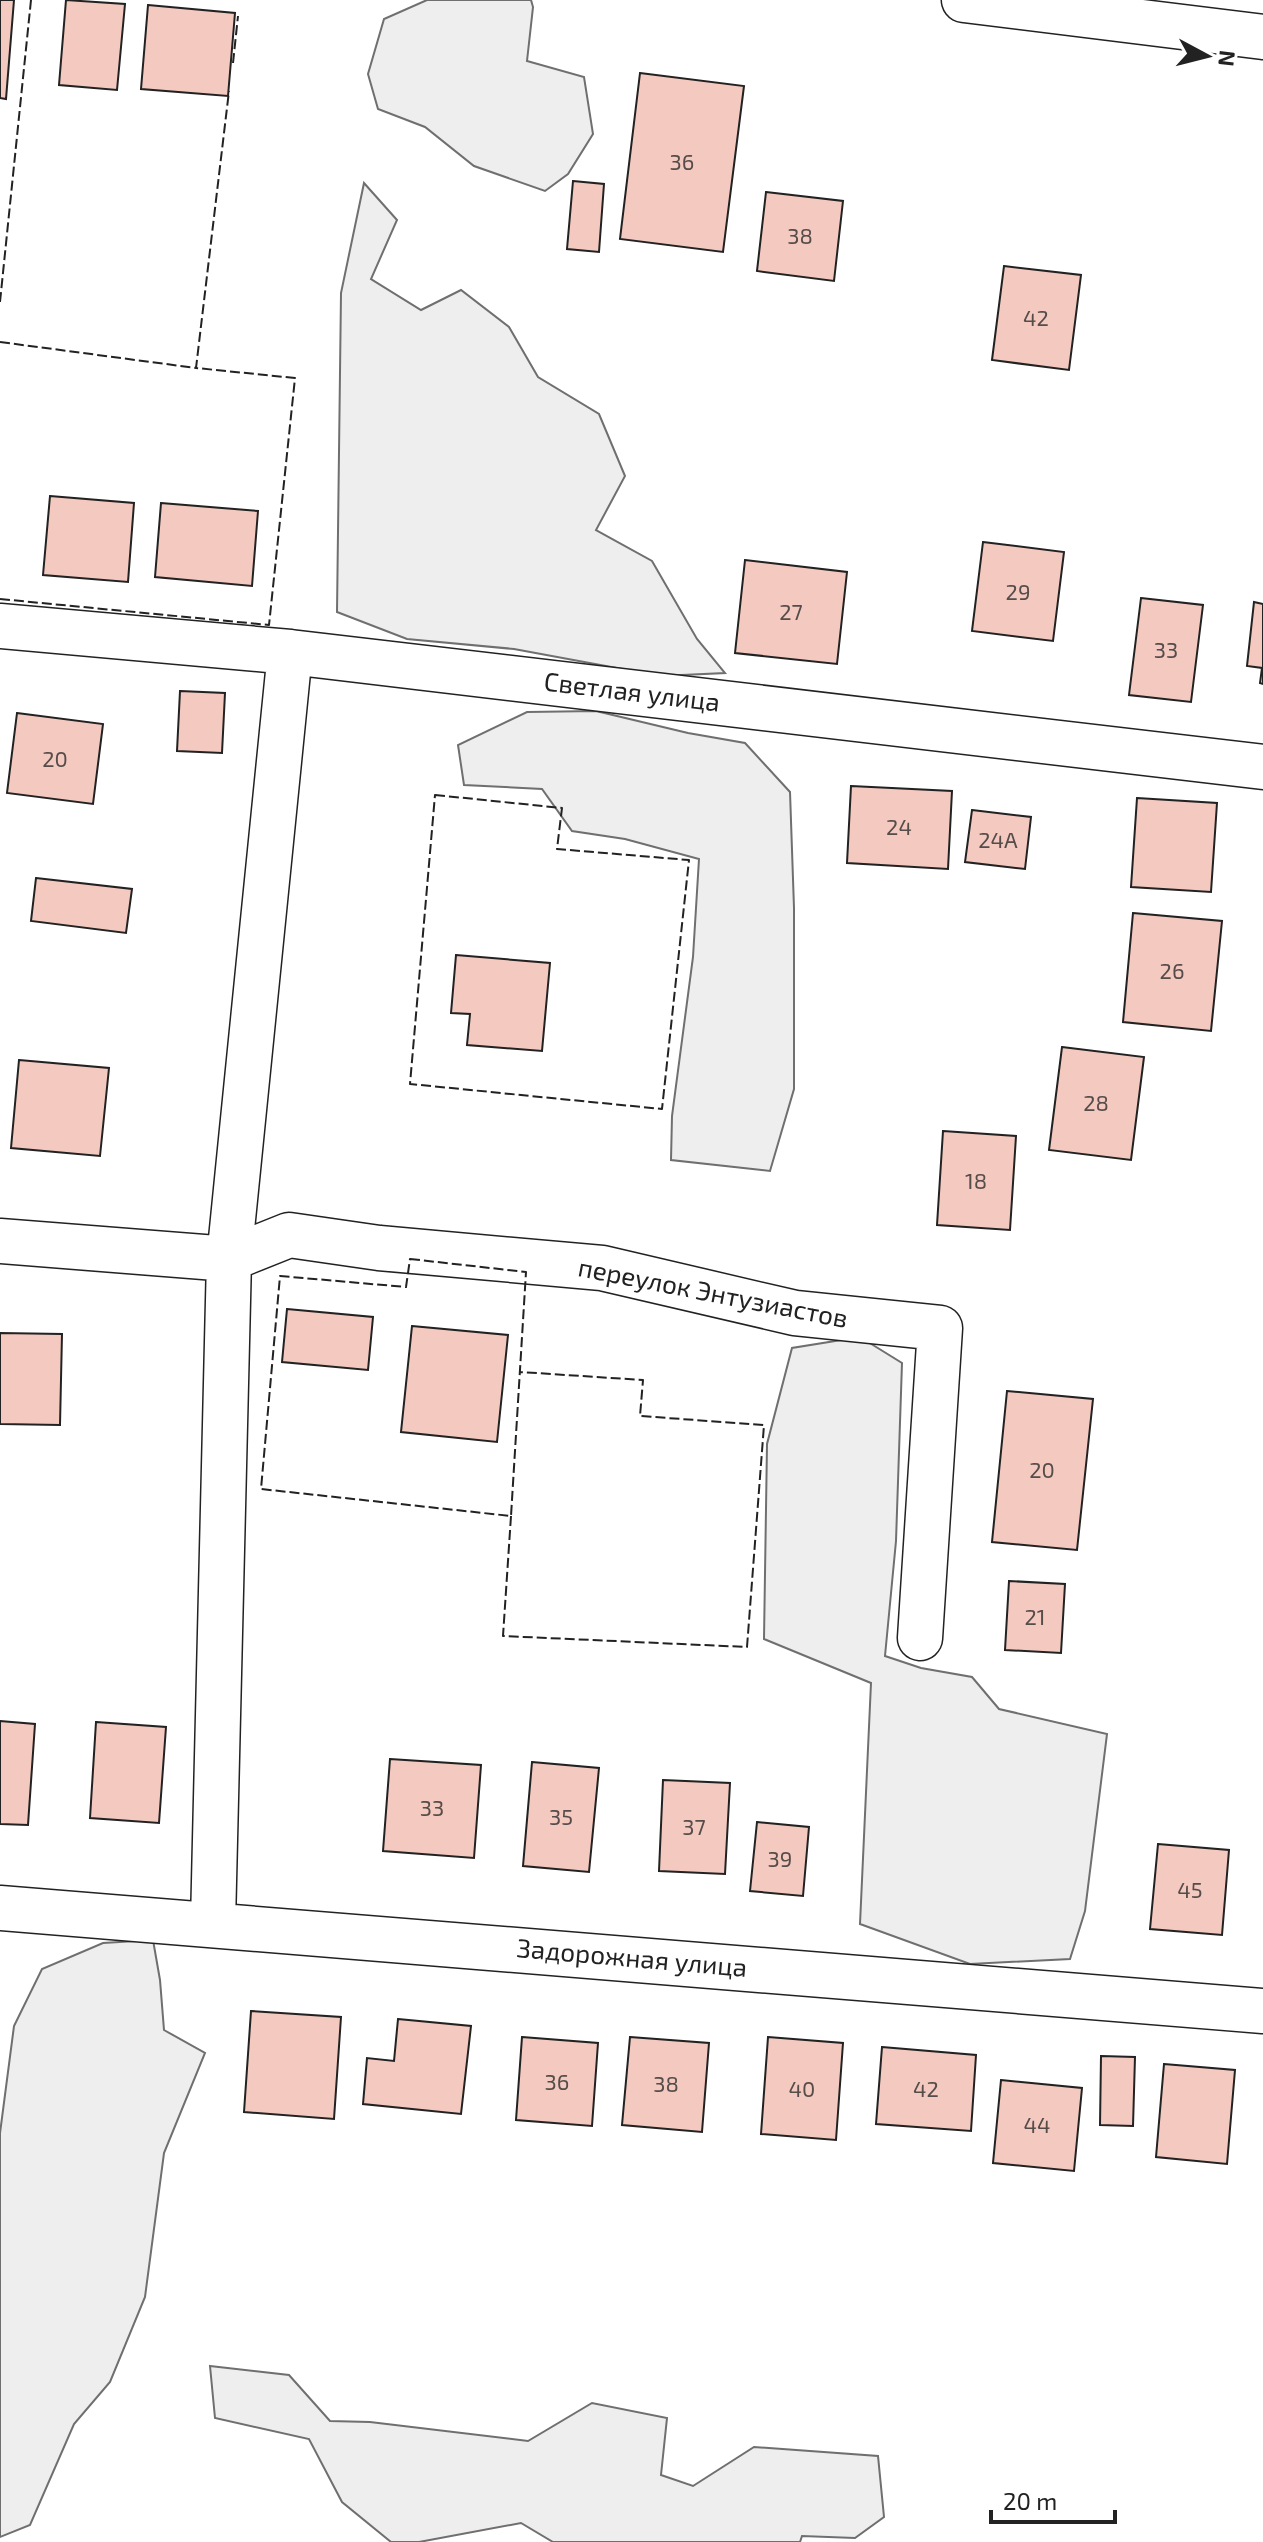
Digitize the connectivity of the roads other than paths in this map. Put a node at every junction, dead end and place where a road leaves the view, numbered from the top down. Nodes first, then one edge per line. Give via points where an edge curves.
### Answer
1 (964, 0) edge
2 (1263, 37) edge
3 (0, 626) edge
4 (290, 652) junction
5 (1263, 767) edge
6 (0, 1241) edge
7 (229, 1259) junction
8 (920, 1638) dead end
9 (0, 1908) edge
10 (213, 1923) junction
11 (1263, 2011) edge

1 - 2 street
3 - 4 street, Светлая улица
4 - 5 street, Светлая улица
4 - 7 street
6 - 7 street
7 - 8 street, переулок Энтузиастов via 289,1235 602,1268 795,1313 940,1328
7 - 10 street
9 - 10 street, Задорожная улица
10 - 11 street, Задорожная улица

